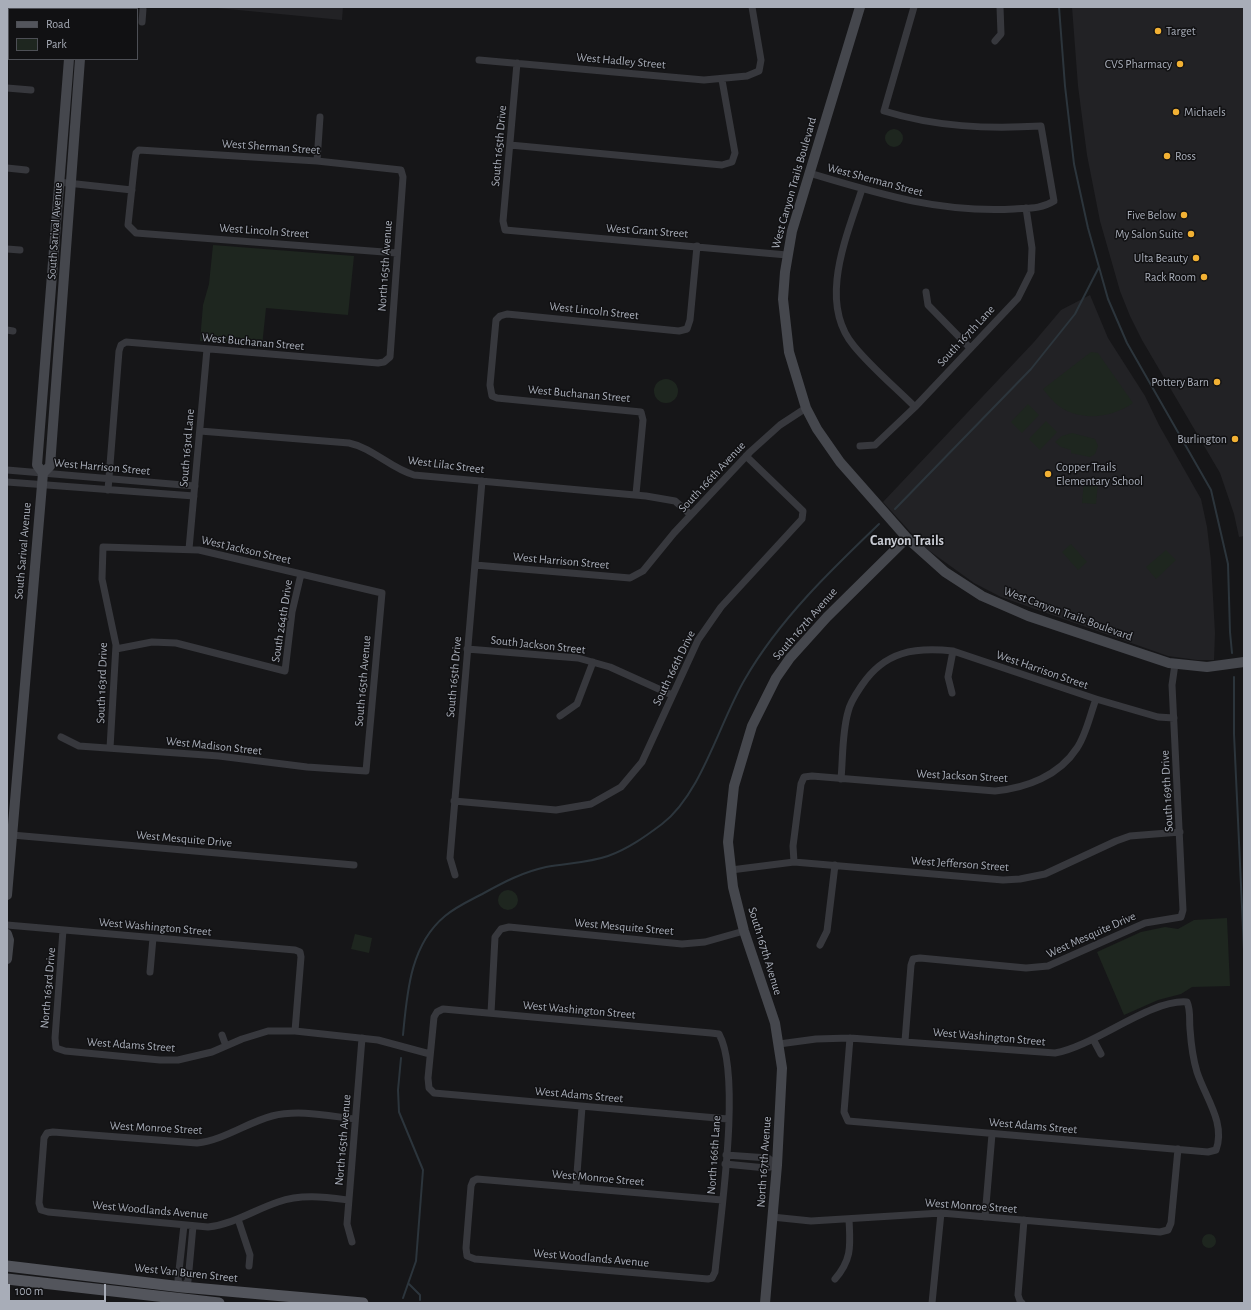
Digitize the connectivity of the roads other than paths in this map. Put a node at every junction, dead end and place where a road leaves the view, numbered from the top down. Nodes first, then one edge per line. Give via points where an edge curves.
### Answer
1 (17, 7) edge
2 (752, 7) edge
3 (860, 7) edge
4 (914, 7) edge
5 (1000, 7) edge
6 (28, 8) edge
7 (143, 9) dead end
8 (142, 22) dead end
9 (995, 41) dead end
10 (69, 60) edge
11 (80, 60) edge
12 (479, 60) dead end
13 (517, 63) junction
14 (722, 80) junction
15 (7, 88) edge
16 (31, 90) dead end
17 (320, 117) dead end
18 (510, 145) junction
19 (317, 162) junction
20 (7, 168) edge
21 (26, 170) dead end
22 (401, 170) joint
23 (809, 173) junction
24 (58, 182) junction
25 (71, 184) junction
26 (862, 189) junction
27 (132, 190) junction
28 (1026, 208) junction
29 (505, 230) joint
30 (697, 246) junction
31 (7, 249) edge
32 (20, 250) dead end
33 (397, 253) junction
34 (787, 255) junction
35 (926, 292) dead end
36 (970, 348) junction
37 (207, 349) junction
38 (384, 362) joint
39 (492, 396) joint
40 (915, 407) junction
41 (806, 408) junction
42 (200, 431) junction
43 (860, 446) dead end
44 (746, 456) junction
45 (7, 470) edge
46 (43, 473) junction
47 (109, 479) junction
48 (482, 481) junction
49 (7, 482) edge
50 (42, 485) junction
51 (195, 486) junction
52 (108, 490) junction
53 (636, 494) junction
54 (194, 496) junction
55 (691, 515) junction
56 (907, 538) junction
57 (103, 547) joint
58 (189, 549) junction
59 (474, 565) junction
60 (643, 571) joint
61 (301, 574) junction
62 (382, 593) joint
63 (116, 649) junction
64 (467, 649) junction
65 (953, 651) junction
66 (593, 662) junction
67 (1175, 664) junction
68 (1236, 664) edge
69 (952, 693) dead end
70 (672, 695) junction
71 (1096, 699) junction
72 (560, 716) dead end
73 (1174, 718) junction
74 (61, 737) dead end
75 (110, 748) junction
76 (366, 771) joint
77 (841, 779) junction
78 (454, 801) junction
79 (1180, 832) junction
80 (12, 835) junction
81 (794, 862) junction
82 (354, 865) dead end
83 (835, 865) junction
84 (731, 870) junction
85 (455, 875) dead end
86 (7, 895) edge
87 (1181, 917) joint
88 (7, 925) edge
89 (63, 930) junction
90 (744, 931) junction
91 (7, 934) edge
92 (153, 938) junction
93 (820, 945) dead end
94 (7, 959) edge
95 (150, 972) dead end
96 (491, 1013) junction
97 (775, 1023) joint
98 (295, 1031) junction
99 (719, 1034) joint
100 (222, 1035) dead end
101 (362, 1038) junction
102 (850, 1038) junction
103 (1093, 1039) junction
104 (905, 1041) junction
105 (779, 1044) junction
106 (226, 1046) junction
107 (56, 1048) joint
108 (430, 1054) junction
109 (1101, 1054) dead end
110 (582, 1107) junction
111 (356, 1119) junction
112 (728, 1119) junction
113 (992, 1134) junction
114 (1178, 1149) junction
115 (1216, 1150) joint
116 (726, 1155) junction
117 (725, 1164) junction
118 (777, 1165) junction
119 (576, 1187) junction
120 (348, 1200) junction
121 (722, 1200) junction
122 (41, 1210) joint
123 (941, 1213) junction
124 (772, 1217) junction
125 (985, 1217) junction
126 (238, 1219) junction
127 (849, 1219) junction
128 (1024, 1220) junction
129 (184, 1225) junction
130 (193, 1226) junction
131 (352, 1242) dead end
132 (467, 1256) joint
133 (7, 1266) edge
134 (249, 1266) dead end
135 (712, 1278) joint
136 (7, 1279) edge
137 (835, 1279) dead end
138 (182, 1287) junction
139 (181, 1300) junction
140 (1021, 1302) edge
141 (219, 1303) edge
142 (363, 1303) edge
143 (765, 1303) edge
144 (932, 1303) edge

1 - 6 street
2 - 14 street, West Hadley Street via 761,60 760,71
3 - 23 street, West Canyon Trails Boulevard
4 - 28 street, West Sherman Street via 884,111 904,118 948,126 1041,126 1054,201 1044,207
5 - 9 street via 1000,34
7 - 8 street
10 - 24 street, South Sarival Avenue
11 - 25 street, South Sarival Avenue
12 - 13 street, West Hadley Street
13 - 14 street, West Hadley Street
13 - 18 street, South 165th Drive
14 - 18 street via 735,153 732,162 722,165
15 - 16 street
17 - 19 street
18 - 29 street, South 165th Drive via 503,221
19 - 22 street, West Sherman Street
19 - 27 street, West Sherman Street via 140,150 136,153
20 - 21 street
22 - 33 street, North 165th Avenue via 403,177
23 - 26 street, West Sherman Street
23 - 34 street, West Canyon Trails Boulevard
24 - 25 street
24 - 46 street, South Sarival Avenue via 37,465
25 - 27 street
25 - 46 street, South Sarival Avenue via 50,466
26 - 28 street, West Sherman Street via 937,207
26 - 40 street via 838,268 836,290 840,318 854,346
27 - 33 street, West Lincoln Street via 128,225 136,233
28 - 36 street, South 167th Lane via 1032,248 1031,272 1018,298
29 - 30 street, West Grant Street
30 - 34 street, West Grant Street
30 - 39 street, West Lincoln Street via 690,320 686,329 679,331 507,314 500,316 496,320 490,385
31 - 32 street
33 - 38 street, North 165th Avenue via 390,357
34 - 41 street, West Canyon Trails Boulevard via 784,293 787,339 795,376
35 - 36 street via 928,305
36 - 40 street, South 167th Lane
37 - 38 street, West Buchanan Street
37 - 42 street, South 163rd Lane
37 - 47 street, West Buchanan Street via 126,342 121,345
39 - 53 street, West Buchanan Street via 641,412 643,420
40 - 43 street, South 167th Lane via 875,445
41 - 44 street, South 166th Avenue via 780,425
41 - 56 street, West Canyon Trails Boulevard via 840,462
42 - 48 street, West Lilac Street via 361,445 400,471 440,478
42 - 51 street, South 163rd Lane
44 - 55 street, South 166th Avenue
44 - 70 street, South 166th Drive via 803,511 802,519 720,607 698,640
45 - 46 street, West Harrison Street
46 - 47 street, West Harrison Street
46 - 50 street, South Sarival Avenue
47 - 51 street, West Harrison Street
47 - 52 street
48 - 53 street, West Lilac Street
48 - 59 street, South 165th Drive
49 - 50 street, West Harrison Street
50 - 52 street, West Harrison Street
50 - 80 street, South Sarival Avenue
51 - 54 street, South 163rd Lane
52 - 54 street, West Harrison Street
53 - 55 street, West Lilac Street via 675,501
54 - 58 street, South 163rd Lane
55 - 60 street, South 166th Avenue
56 - 67 street, West Canyon Trails Boulevard via 945,572 982,596 1089,637
56 - 84 street, South 167th Avenue via 822,622 790,658 773,684 752,726 737,771 728,842
57 - 58 street, West Jackson Street
57 - 63 street, South 163rd Drive via 102,580
58 - 61 street, West Jackson Street
59 - 60 street, West Harrison Street via 630,578
59 - 64 street, South 165th Drive
61 - 62 street, West Jackson Street
61 - 63 street, South 264th Drive via 292,612 285,672 176,643 152,642
62 - 76 street, South 165th Avenue
63 - 75 street, South 163rd Drive
64 - 66 street, South Jackson Street via 578,658
64 - 78 street, South 165th Drive
65 - 69 street via 948,677
65 - 71 street, West Harrison Street
65 - 77 street, West Harrison Street via 929,648 903,652 875,669 850,703
66 - 70 street, South Jackson Street
66 - 72 street via 577,704
67 - 68 street, West Canyon Trails Boulevard via 1207,667
67 - 73 street, South 169th Drive via 1172,685
70 - 78 street, South 166th Drive via 642,762 621,787 591,804 556,810
71 - 73 street, West Harrison Street via 1158,717
71 - 77 street, West Jackson Street via 1077,748 1067,760 1045,778 1015,789 995,791
73 - 79 street, South 169th Drive
74 - 75 street, West Madison Street via 79,746
75 - 76 street, West Madison Street
77 - 81 street, West Jackson Street via 804,777 793,846
78 - 85 street, South 165th Drive via 450,858
79 - 83 street, West Jefferson Street via 1130,836 1045,874 1020,879 1003,880
79 - 87 street, South 169th Drive via 1183,910
80 - 82 street, West Mesquite Drive
80 - 86 street, South Sarival Avenue
81 - 83 street, West Jefferson Street
81 - 84 street, West Jefferson Street
83 - 93 street via 827,931
84 - 90 street, South 167th Avenue
87 - 104 street, West Mesquite Drive via 1145,923 1048,966 1026,968 913,959
88 - 89 street, West Washington Street
89 - 92 street, West Washington Street
89 - 107 street, North 163rd Drive
90 - 96 street, West Mesquite Street via 705,942 682,944 509,927 501,930 496,937
90 - 97 street, South 167th Avenue
91 - 94 street
92 - 95 street
92 - 98 street, West Washington Street via 300,952
96 - 99 street, West Washington Street
96 - 108 street, West Washington Street via 443,1009 436,1012
97 - 105 street, North 167th Avenue
98 - 101 street, West Adams Street
98 - 106 street, West Adams Street via 268,1031
99 - 112 street, North 166th Lane via 724,1043 730,1091
100 - 106 street
101 - 108 street, West Adams Street
101 - 111 street, North 165th Avenue
102 - 104 street, West Washington Street
102 - 105 street, West Washington Street
102 - 113 street, West Adams Street via 844,1112 848,1121
103 - 104 street, West Washington Street via 1070,1050 1045,1054
103 - 109 street
103 - 115 street, West Washington Street via 1154,1009 1187,1002 1196,1070 1219,1127 1220,1140
105 - 118 street, North 167th Avenue via 782,1098
106 - 107 street, West Adams Street via 178,1060 65,1051
108 - 110 street, West Adams Street via 429,1088 434,1093
110 - 112 street, West Adams Street
110 - 119 street
111 - 120 street, North 165th Avenue
111 - 122 street, West Monroe Street via 285,1114 262,1119 209,1142 188,1144 53,1132 44,1138 39,1203
112 - 116 street, North 166th Lane
113 - 114 street, West Adams Street
113 - 125 street
114 - 115 street, West Adams Street via 1208,1152
114 - 128 street, West Monroe Street via 1171,1224 1168,1230 1160,1232
116 - 117 street, North 166th Lane
116 - 118 street via 768,1158
117 - 118 street via 766,1168
117 - 121 street, North 166th Lane
118 - 124 street, North 167th Avenue
119 - 121 street, West Monroe Street
119 - 132 street, West Monroe Street via 477,1179 473,1181
120 - 126 street, West Woodlands Avenue via 312,1196 296,1198 279,1201
120 - 131 street, North 165th Avenue via 347,1224
121 - 135 street, North 166th Lane via 715,1272
122 - 129 street, West Woodlands Avenue
123 - 125 street, West Monroe Street
123 - 127 street, West Monroe Street
123 - 144 street
124 - 127 street, West Monroe Street via 800,1221
124 - 143 street, North 167th Avenue
125 - 128 street, West Monroe Street
126 - 130 street, West Woodlands Avenue via 223,1225
126 - 134 street via 250,1255
127 - 137 street via 849,1257
128 - 140 street via 1018,1295
129 - 130 street, West Woodlands Avenue
129 - 138 street via 178,1280
130 - 138 street via 188,1281
132 - 135 street, West Woodlands Avenue via 475,1259
133 - 138 main road, West Van Buren Street
136 - 139 main road
138 - 139 main road
138 - 142 main road, West Van Buren Street
139 - 141 main road

